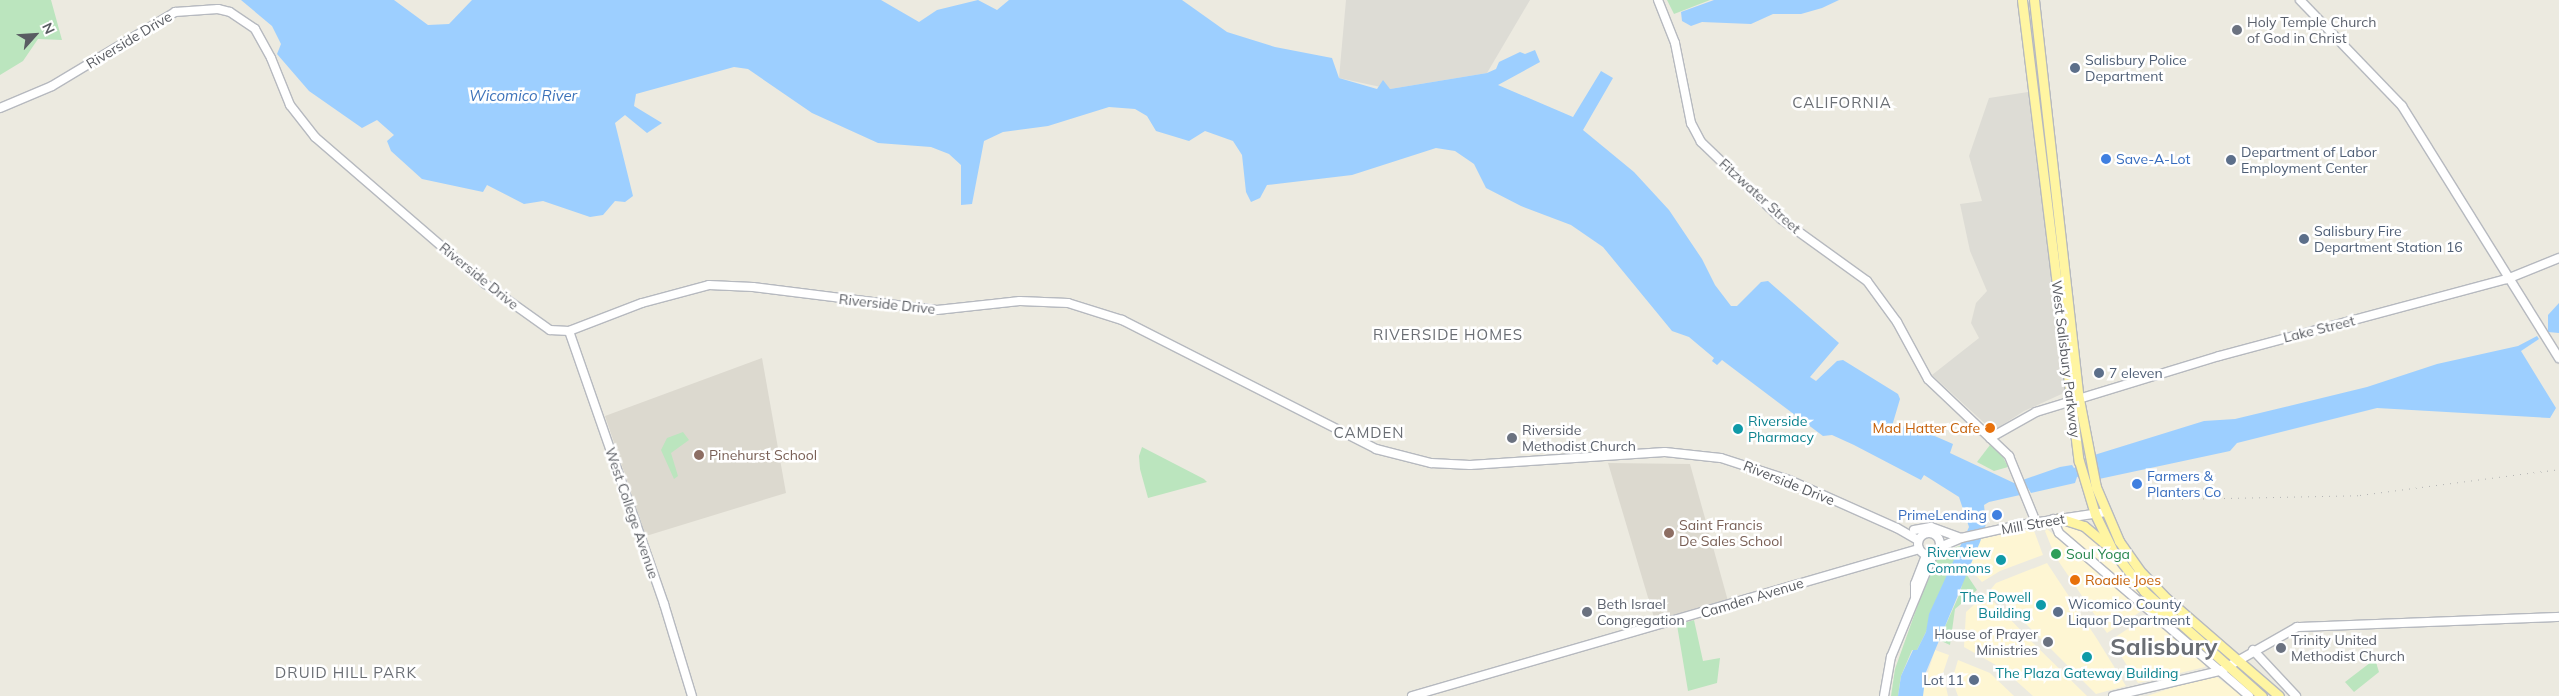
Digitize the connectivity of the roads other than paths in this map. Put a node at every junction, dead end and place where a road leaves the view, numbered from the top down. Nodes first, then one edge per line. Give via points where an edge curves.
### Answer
1 (1658, 0) edge
2 (2022, 0) edge
3 (2034, 0) edge
4 (2300, 0) edge
5 (0, 108) edge
6 (2559, 258) edge
7 (2507, 279) junction
8 (569, 331) junction
9 (2559, 358) edge
10 (2076, 401) junction
11 (1990, 438) junction
12 (2084, 460) junction
13 (2106, 512) junction
14 (2095, 514) junction
15 (2056, 519) junction
16 (2036, 522) junction
17 (1897, 528) junction
18 (1914, 530) junction
19 (1925, 533) junction
20 (1935, 534) junction
21 (1962, 538) junction
22 (1918, 540) junction
23 (1940, 547) junction
24 (1919, 549) junction
25 (2113, 551) junction
26 (1929, 555) junction
27 (2144, 606) junction
28 (2164, 612) junction
29 (2559, 617) edge
30 (2254, 650) junction
31 (2237, 660) junction
32 (2224, 668) junction
33 (2135, 694) edge
34 (692, 696) edge
35 (1412, 696) edge
36 (1884, 696) edge
37 (2113, 696) edge
38 (2249, 696) edge
39 (2262, 696) edge
40 (2279, 696) edge
41 (2296, 696) edge

1 - 11 street, Fitzwater Street via 1675,43 1687,110 1695,134 1781,220 1867,282 1897,322 1936,388
2 - 10 main road, West Salisbury Parkway
3 - 10 main road, West Salisbury Parkway
4 - 7 street via 2402,106
5 - 8 street, Riverside Drive via 52,86 175,12 203,8 230,12 250,24 261,37 290,105 315,137 499,294 543,327
6 - 7 street, Lake Street
7 - 9 street
7 - 10 street, Lake Street via 2218,356
8 - 17 street, Riverside Drive via 642,303 709,285 753,287 937,310 1020,301 1068,303 1122,320 1376,449 1431,463 1470,466 1650,453 1713,457 1752,466 1789,480
8 - 34 street, West College Avenue
10 - 11 street, Lake Street via 2028,415
10 - 12 main road, West Salisbury Parkway
11 - 16 street, Fitzwater Street via 2009,456
12 - 13 main road, West Salisbury Parkway
12 - 14 main road, West Salisbury Parkway via 2085,485
13 - 14 street, Mill Street
13 - 31 main road, West Salisbury Parkway via 2119,541 2140,570
14 - 15 street, Mill Street
14 - 25 main road, West Salisbury Parkway
15 - 16 street, Mill Street
15 - 25 main road via 2093,532
15 - 27 street via 2059,533
16 - 21 street, Mill Street
17 - 18 street, Riverside Drive
17 - 22 street, Riverside Drive
18 - 19 street, Riverside Drive
18 - 21 street via 1930,527
19 - 20 street
19 - 22 street
20 - 21 street, Mill Street via 1947,539
20 - 23 street via 1940,540
21 - 23 street, Mill Street
22 - 24 street
23 - 26 street
24 - 26 street
24 - 35 street, Camden Avenue
25 - 28 main road, West Salisbury Parkway
26 - 36 street via 1915,584 1915,599 1891,657
27 - 28 main road
27 - 32 street
28 - 32 main road, West Salisbury Parkway
29 - 30 street via 2297,627
30 - 31 street
30 - 41 street
31 - 32 street
31 - 40 main road, West Salisbury Parkway
32 - 33 street
32 - 38 street
32 - 39 main road, West Salisbury Parkway
33 - 37 street

